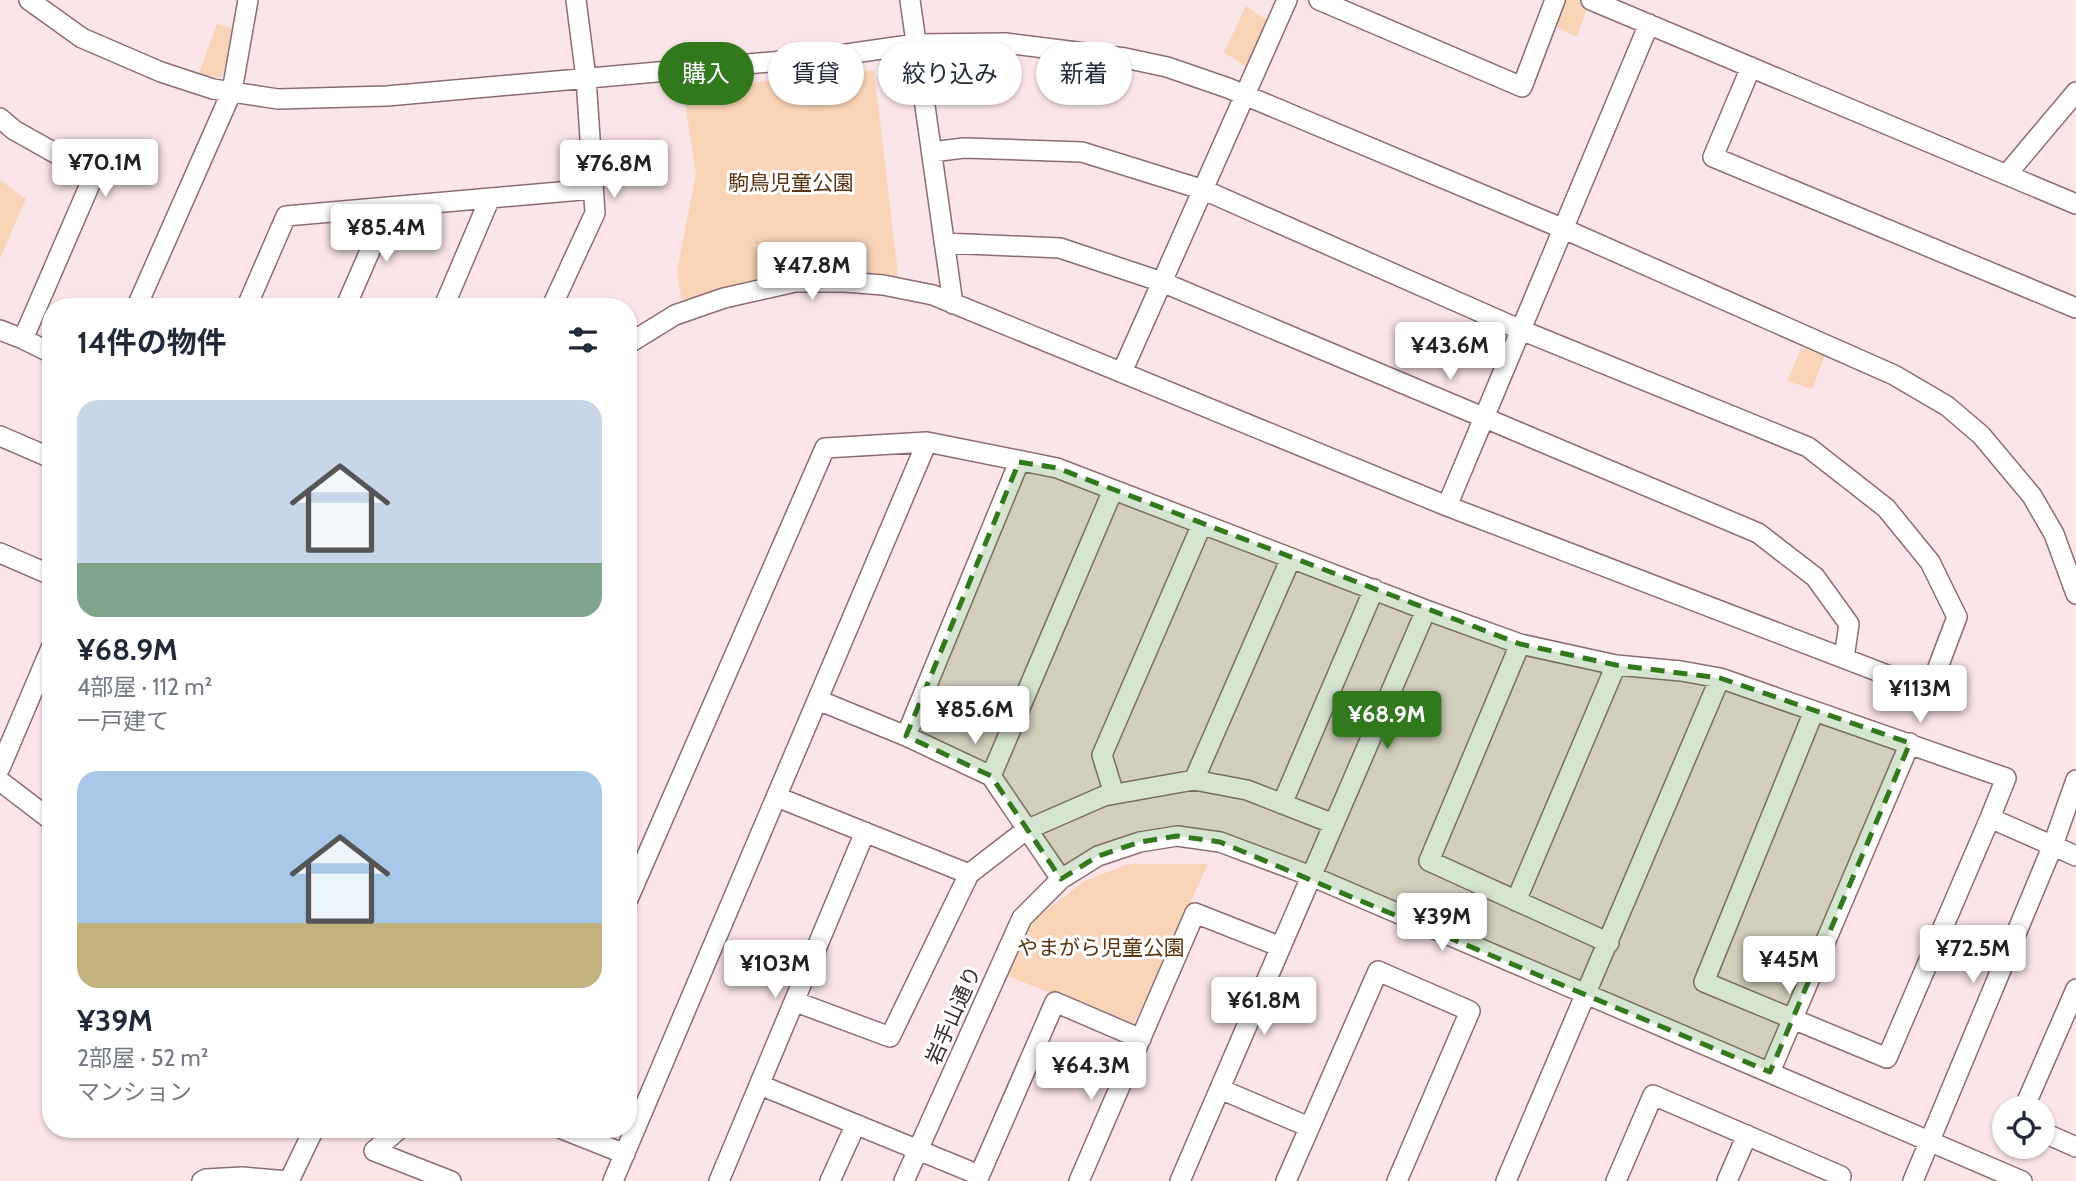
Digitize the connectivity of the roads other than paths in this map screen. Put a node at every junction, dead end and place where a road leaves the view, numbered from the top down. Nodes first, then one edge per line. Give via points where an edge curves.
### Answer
1 (29, 0) edge
2 (248, 0) edge
3 (576, 0) edge
4 (910, 0) edge
5 (1287, 0) edge
6 (1319, 0) edge
7 (1555, 0) edge
8 (1591, 0) edge
9 (1649, 24) junction
10 (916, 42) edge
11 (1022, 45) edge
12 (878, 49) edge
13 (1751, 67) junction
14 (586, 78) junction
15 (232, 91) junction
16 (2076, 92) edge
17 (1243, 95) junction
18 (925, 105) edge
19 (0, 118) edge
20 (932, 152) junction
21 (2007, 174) junction
22 (593, 189) junction
23 (1204, 190) junction
24 (490, 198) junction
25 (2076, 204) edge
26 (389, 207) junction
27 (1564, 229) junction
28 (944, 243) junction
29 (1162, 282) junction
30 (141, 298) edge
31 (250, 298) edge
32 (349, 298) edge
33 (447, 298) edge
34 (556, 298) edge
35 (953, 304) junction
36 (2076, 307) edge
37 (0, 330) edge
38 (1521, 330) junction
39 (637, 338) edge
40 (23, 339) junction
41 (42, 348) edge
42 (1122, 372) junction
43 (1484, 418) junction
44 (0, 436) edge
45 (927, 442) junction
46 (42, 454) edge
47 (1019, 462) junction
48 (1113, 490) junction
49 (1447, 506) junction
50 (1202, 524) junction
51 (0, 553) edge
52 (1291, 558) junction
53 (42, 571) edge
54 (1374, 589) junction
55 (2076, 594) edge
56 (1426, 610) junction
57 (1520, 644) junction
58 (1844, 658) junction
59 (1616, 665) junction
60 (42, 669) edge
61 (1720, 678) junction
62 (818, 700) junction
63 (1814, 711) junction
64 (906, 736) junction
65 (1910, 743) junction
66 (0, 768) edge
67 (991, 776) junction
68 (1194, 780) junction
69 (2076, 780) edge
70 (0, 781) edge
71 (1114, 794) junction
72 (777, 797) junction
73 (1282, 804) junction
74 (42, 813) edge
75 (1990, 818) junction
76 (1334, 824) junction
77 (1026, 830) junction
78 (865, 832) junction
79 (2053, 845) junction
80 (2076, 856) edge
81 (968, 874) junction
82 (1311, 876) junction
83 (637, 878) edge
84 (1061, 879) junction
85 (1516, 901) junction
86 (1609, 943) junction
87 (1281, 947) junction
88 (2076, 989) edge
89 (1588, 993) junction
90 (796, 1002) junction
91 (1794, 1019) junction
92 (1141, 1038) junction
93 (1770, 1072) junction
94 (760, 1085) junction
95 (1220, 1089) junction
96 (2029, 1096) edge
97 (637, 1126) edge
98 (855, 1126) junction
99 (1309, 1127) junction
100 (1747, 1135) junction
101 (310, 1138) edge
102 (389, 1138) edge
103 (585, 1138) edge
104 (632, 1138) edge
105 (2055, 1138) edge
106 (1931, 1141) junction
107 (2076, 1147) edge
108 (918, 1150) junction
109 (625, 1154) junction
110 (978, 1178) edge
111 (202, 1181) edge
112 (289, 1181) edge
113 (451, 1181) edge
114 (613, 1181) edge
115 (719, 1181) edge
116 (830, 1181) edge
117 (904, 1181) edge
118 (1079, 1181) edge
119 (1180, 1181) edge
120 (1286, 1181) edge
121 (1396, 1181) edge
122 (1506, 1181) edge
123 (1616, 1181) edge
124 (1727, 1181) edge
125 (1839, 1181) edge
126 (1913, 1181) edge
127 (2022, 1181) edge

1 - 15 street via 82,38 161,72
2 - 15 street
3 - 14 street
4 - 10 street
5 - 17 street
6 - 7 street via 1522,87
8 - 9 street
9 - 13 street
9 - 27 street
11 - 17 street via 1167,67
12 - 14 street
13 - 21 street
13 - 36 street via 1713,158
14 - 15 street via 387,96 278,99
14 - 22 street
15 - 30 street
16 - 21 street
17 - 23 street
17 - 27 street
18 - 20 street
19 - 40 street via 94,175
20 - 23 street via 964,148 1082,152
20 - 28 street
21 - 25 street
22 - 24 street
22 - 34 street via 594,214
23 - 29 street
23 - 38 street
24 - 26 street
24 - 33 street
26 - 31 street via 286,216
26 - 32 street
27 - 38 street
27 - 55 street via 1894,375 1947,406 1980,435 2032,496 2054,534
28 - 29 street via 1060,248
28 - 35 street
29 - 42 street
29 - 43 street
35 - 39 street via 884,285 795,282 675,315
35 - 42 street
37 - 40 street
38 - 43 street
38 - 58 street via 1808,447 1886,508 1930,562 1957,617 1929,691
40 - 41 street
42 - 49 street
43 - 49 street
43 - 58 street via 1758,533 1815,577 1849,624
44 - 46 street
45 - 47 street
45 - 62 street
45 - 83 street via 825,448
47 - 48 street via 1057,468
47 - 64 street
48 - 50 street
48 - 67 street
49 - 58 street
50 - 52 street
50 - 71 street via 1102,755
51 - 53 street
52 - 54 street
52 - 68 street
54 - 56 street
54 - 73 street
56 - 57 street
56 - 76 street
57 - 59 street
57 - 85 street via 1429,861
59 - 61 street
59 - 85 street
60 - 66 street
61 - 63 street
61 - 86 street
62 - 64 street
62 - 72 street
63 - 65 street
63 - 91 street via 1704,982
64 - 67 street
65 - 75 street via 2006,778
65 - 91 street
67 - 77 street
68 - 71 street
68 - 73 street via 1247,790
69 - 79 street
70 - 74 street
71 - 77 street
72 - 78 street
72 - 97 street
73 - 76 street
75 - 79 street
75 - 91 street via 1887,1058
76 - 82 street
77 - 81 street
77 - 84 street
78 - 81 street
78 - 90 street
79 - 80 street
79 - 106 street
81 - 90 street via 890,1037
82 - 84 street, 岩手山通り via 1220,842 1177,836 1098,856
82 - 87 street
82 - 89 street, 岩手山通り
84 - 108 street, 岩手山通り via 1022,918
85 - 86 street
86 - 89 street
87 - 92 street via 1195,913
87 - 95 street
88 - 96 street
89 - 93 street, 岩手山通り
89 - 122 street
90 - 94 street
91 - 93 street
92 - 110 street via 1055,1002
92 - 118 street
93 - 106 street, 岩手山通り
94 - 98 street
94 - 115 street
95 - 99 street
95 - 119 street
98 - 108 street
98 - 116 street
99 - 120 street
99 - 121 street via 1378,971 1470,1011
100 - 123 street via 1653,1095
100 - 124 street
100 - 125 street via 1841,1176
101 - 112 street
102 - 113 street via 374,1151
103 - 109 street
104 - 109 street
105 - 107 street
106 - 126 street
106 - 127 street, 岩手山通り
108 - 110 street
108 - 117 street, 岩手山通り
109 - 114 street
111 - 112 street via 242,1177

